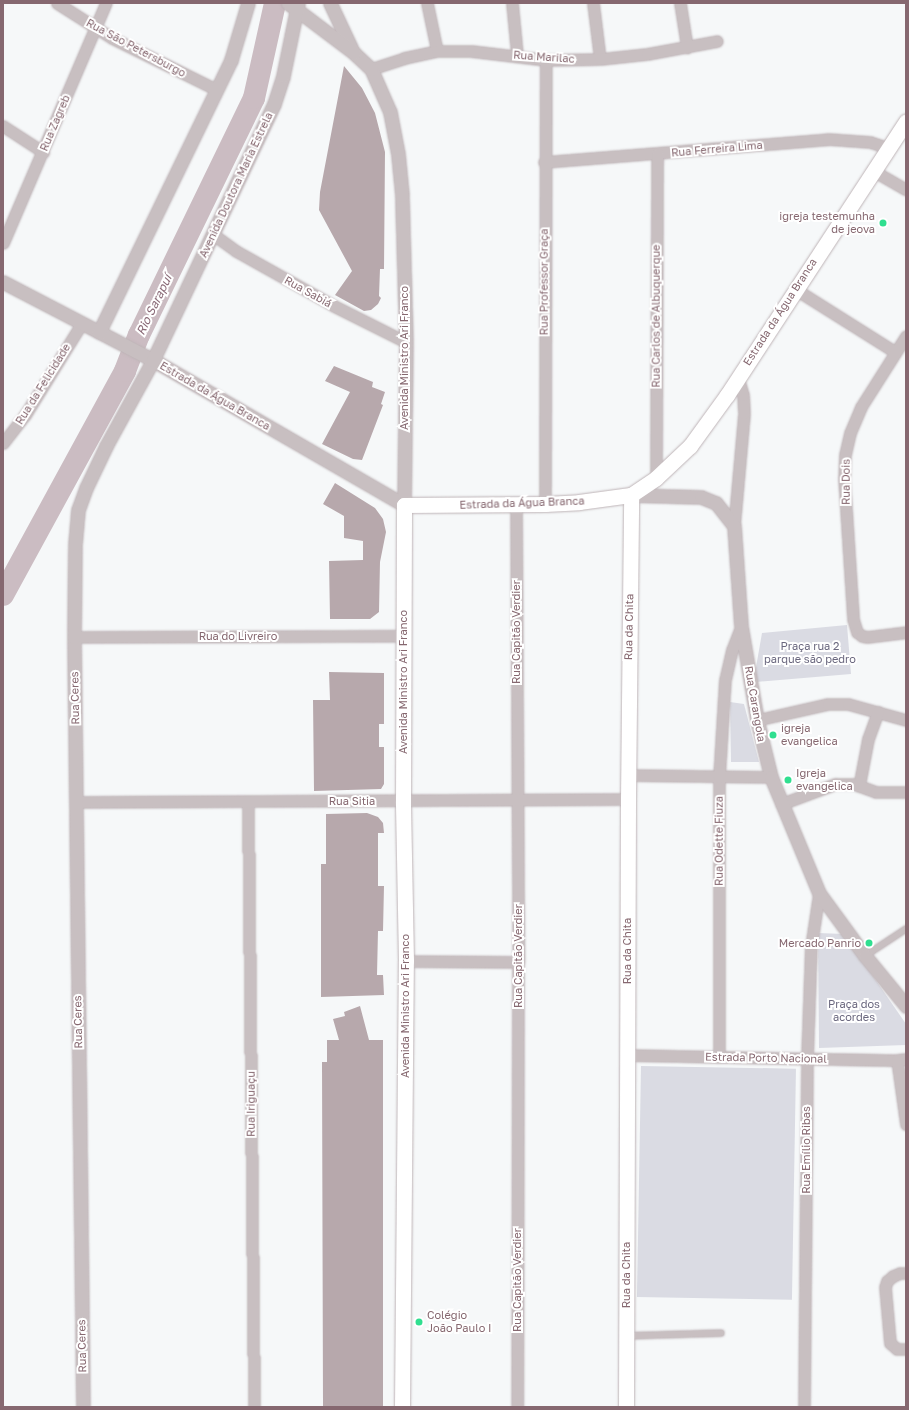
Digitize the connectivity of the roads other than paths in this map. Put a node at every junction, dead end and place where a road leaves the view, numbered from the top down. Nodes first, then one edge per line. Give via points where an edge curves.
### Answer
1 (57, 3) edge
2 (106, 3) edge
3 (248, 3) edge
4 (330, 3) edge
5 (427, 3) edge
6 (512, 3) edge
7 (593, 3) edge
8 (680, 3) edge
9 (294, 5) edge
10 (95, 28) junction
11 (717, 41) dead end
12 (687, 47) junction
13 (437, 51) junction
14 (354, 53) junction
15 (517, 55) junction
16 (600, 59) junction
17 (546, 60) junction
18 (372, 69) junction
19 (217, 90) junction
20 (906, 121) edge
21 (3, 126) edge
22 (888, 148) junction
23 (43, 152) junction
24 (657, 154) junction
25 (544, 162) junction
26 (872, 170) junction
27 (906, 190) edge
28 (214, 235) junction
29 (3, 244) edge
30 (3, 282) edge
31 (795, 289) junction
32 (82, 323) junction
33 (99, 332) junction
34 (906, 336) edge
35 (406, 342) junction
36 (895, 352) junction
37 (153, 360) junction
38 (738, 378) junction
39 (3, 443) edge
40 (656, 478) junction
41 (631, 495) junction
42 (516, 504) junction
43 (545, 504) junction
44 (404, 505) junction
45 (734, 526) junction
46 (741, 628) junction
47 (906, 632) edge
48 (402, 636) junction
49 (74, 637) junction
50 (878, 712) junction
51 (757, 720) junction
52 (906, 720) edge
53 (628, 775) junction
54 (719, 777) junction
55 (771, 777) junction
56 (858, 786) junction
57 (906, 792) edge
58 (628, 799) junction
59 (517, 800) junction
60 (248, 801) junction
61 (403, 801) junction
62 (76, 802) junction
63 (781, 804) junction
64 (819, 893) junction
65 (906, 929) edge
66 (865, 956) junction
67 (406, 961) junction
68 (518, 962) junction
69 (906, 1006) edge
70 (626, 1055) junction
71 (719, 1057) junction
72 (807, 1058) junction
73 (901, 1059) edge
74 (906, 1124) edge
75 (906, 1273) edge
76 (722, 1334) dead end
77 (626, 1336) junction
78 (906, 1349) edge
79 (83, 1407) edge
80 (254, 1407) edge
81 (402, 1407) edge
82 (517, 1407) edge
83 (626, 1407) edge
84 (804, 1407) edge

1 - 10 street, Rua São Petersburgo
2 - 10 street, Rua Zagreb
3 - 19 street via 231,60
4 - 14 street
5 - 13 street
6 - 15 street
7 - 16 street
8 - 12 street
9 - 14 street, Avenida Ministro Ari Franco
9 - 28 street, Avenida Doutora Maria Estrela via 283,76 274,104
10 - 19 street, Rua São Petersburgo
10 - 23 street, Rua Zagreb
11 - 12 street, Rua Marilac
12 - 16 street, Rua Marilac
13 - 15 street, Rua Marilac
13 - 18 street, Rua Marilac via 404,58
14 - 18 street, Avenida Ministro Ari Franco
15 - 17 street, Rua Marilac
16 - 17 street, Rua Marilac
17 - 25 street, Rua Professor Graça
18 - 35 street, Avenida Ministro Ari Franco via 390,112 398,154 402,195
19 - 33 street
20 - 22 main road, Estrada da Água Branca
21 - 23 street
22 - 24 street, Rua Ferreira Lima via 870,142 828,139
22 - 26 main road, Estrada da Água Branca
23 - 29 street, Rua Zagreb
24 - 25 street, Rua Ferreira Lima
24 - 40 street, Rua Carlos de Albuquerque
25 - 43 street, Rua Professor Graça
26 - 27 street
26 - 31 main road, Estrada da Água Branca
28 - 35 street, Rua Sabiá via 236,251 334,306
28 - 37 street, Avenida Doutora Maria Estrela
30 - 32 street, Estrada da Água Branca
31 - 36 street
31 - 38 main road, Estrada da Água Branca
32 - 33 street, Estrada da Água Branca
32 - 39 street, Rua da Felicidade via 25,415
33 - 37 street, Estrada da Água Branca
34 - 36 street, Rua Dois
35 - 44 street, Avenida Ministro Ari Franco
36 - 47 street, Rua Dois via 861,407 850,433 845,455 844,478 853,619 859,634 867,636
37 - 44 street, Estrada da Água Branca
37 - 49 street, Avenida Doutora Maria Estrela via 106,446 78,510
38 - 40 main road, Estrada da Água Branca via 690,446
38 - 45 street via 743,395 744,413
40 - 41 main road, Estrada da Água Branca
41 - 43 main road, Estrada da Água Branca
41 - 45 street via 701,497 716,503
41 - 53 main road, Rua da Chita
42 - 43 main road, Estrada da Água Branca
42 - 44 main road, Estrada da Água Branca
42 - 59 street, Rua Capitão Verdier
44 - 48 main road, Avenida Ministro Ari Franco
45 - 46 street, Rua Carangola
46 - 51 street, Rua Carangola
46 - 54 street, Rua Odette Fiuza via 732,650 725,680
48 - 49 street, Rua do Livreiro
48 - 61 main road, Avenida Ministro Ari Franco
49 - 62 street, Rua Ceres
50 - 51 street via 848,704 828,704
50 - 52 street
50 - 56 street via 868,739
51 - 55 street, Rua Carangola
53 - 54 street
53 - 58 main road, Rua da Chita
54 - 55 street
54 - 71 street, Rua Odette Fiuza
55 - 63 street, Rua Carangola
56 - 57 street via 876,792
56 - 63 street via 835,784
58 - 59 street, Rua Sitia
58 - 70 main road, Rua da Chita
59 - 61 street, Rua Sitia
59 - 68 street, Rua Capitão Verdier
60 - 61 street, Rua Sitia
60 - 62 street, Rua Sitia
60 - 80 street, Rua Iriguaçu
61 - 67 main road, Avenida Ministro Ari Franco
62 - 79 street, Rua Ceres
63 - 64 street, Rua Carangola
64 - 66 street, Rua Carangola
64 - 72 street, Rua Emílio Ribas via 811,946
65 - 66 lane
66 - 69 street, Rua Carangola
67 - 68 street
67 - 81 main road, Avenida Ministro Ari Franco
68 - 82 street, Rua Capitão Verdier
70 - 71 street, Estrada Porto Nacional
70 - 77 main road, Rua da Chita
71 - 72 street, Estrada Porto Nacional
72 - 73 street, Estrada Porto Nacional
72 - 84 street, Rua Emílio Ribas
73 - 74 street
75 - 78 street via 893,1276 885,1287 890,1343 898,1349
76 - 77 lane
77 - 83 main road, Rua da Chita

